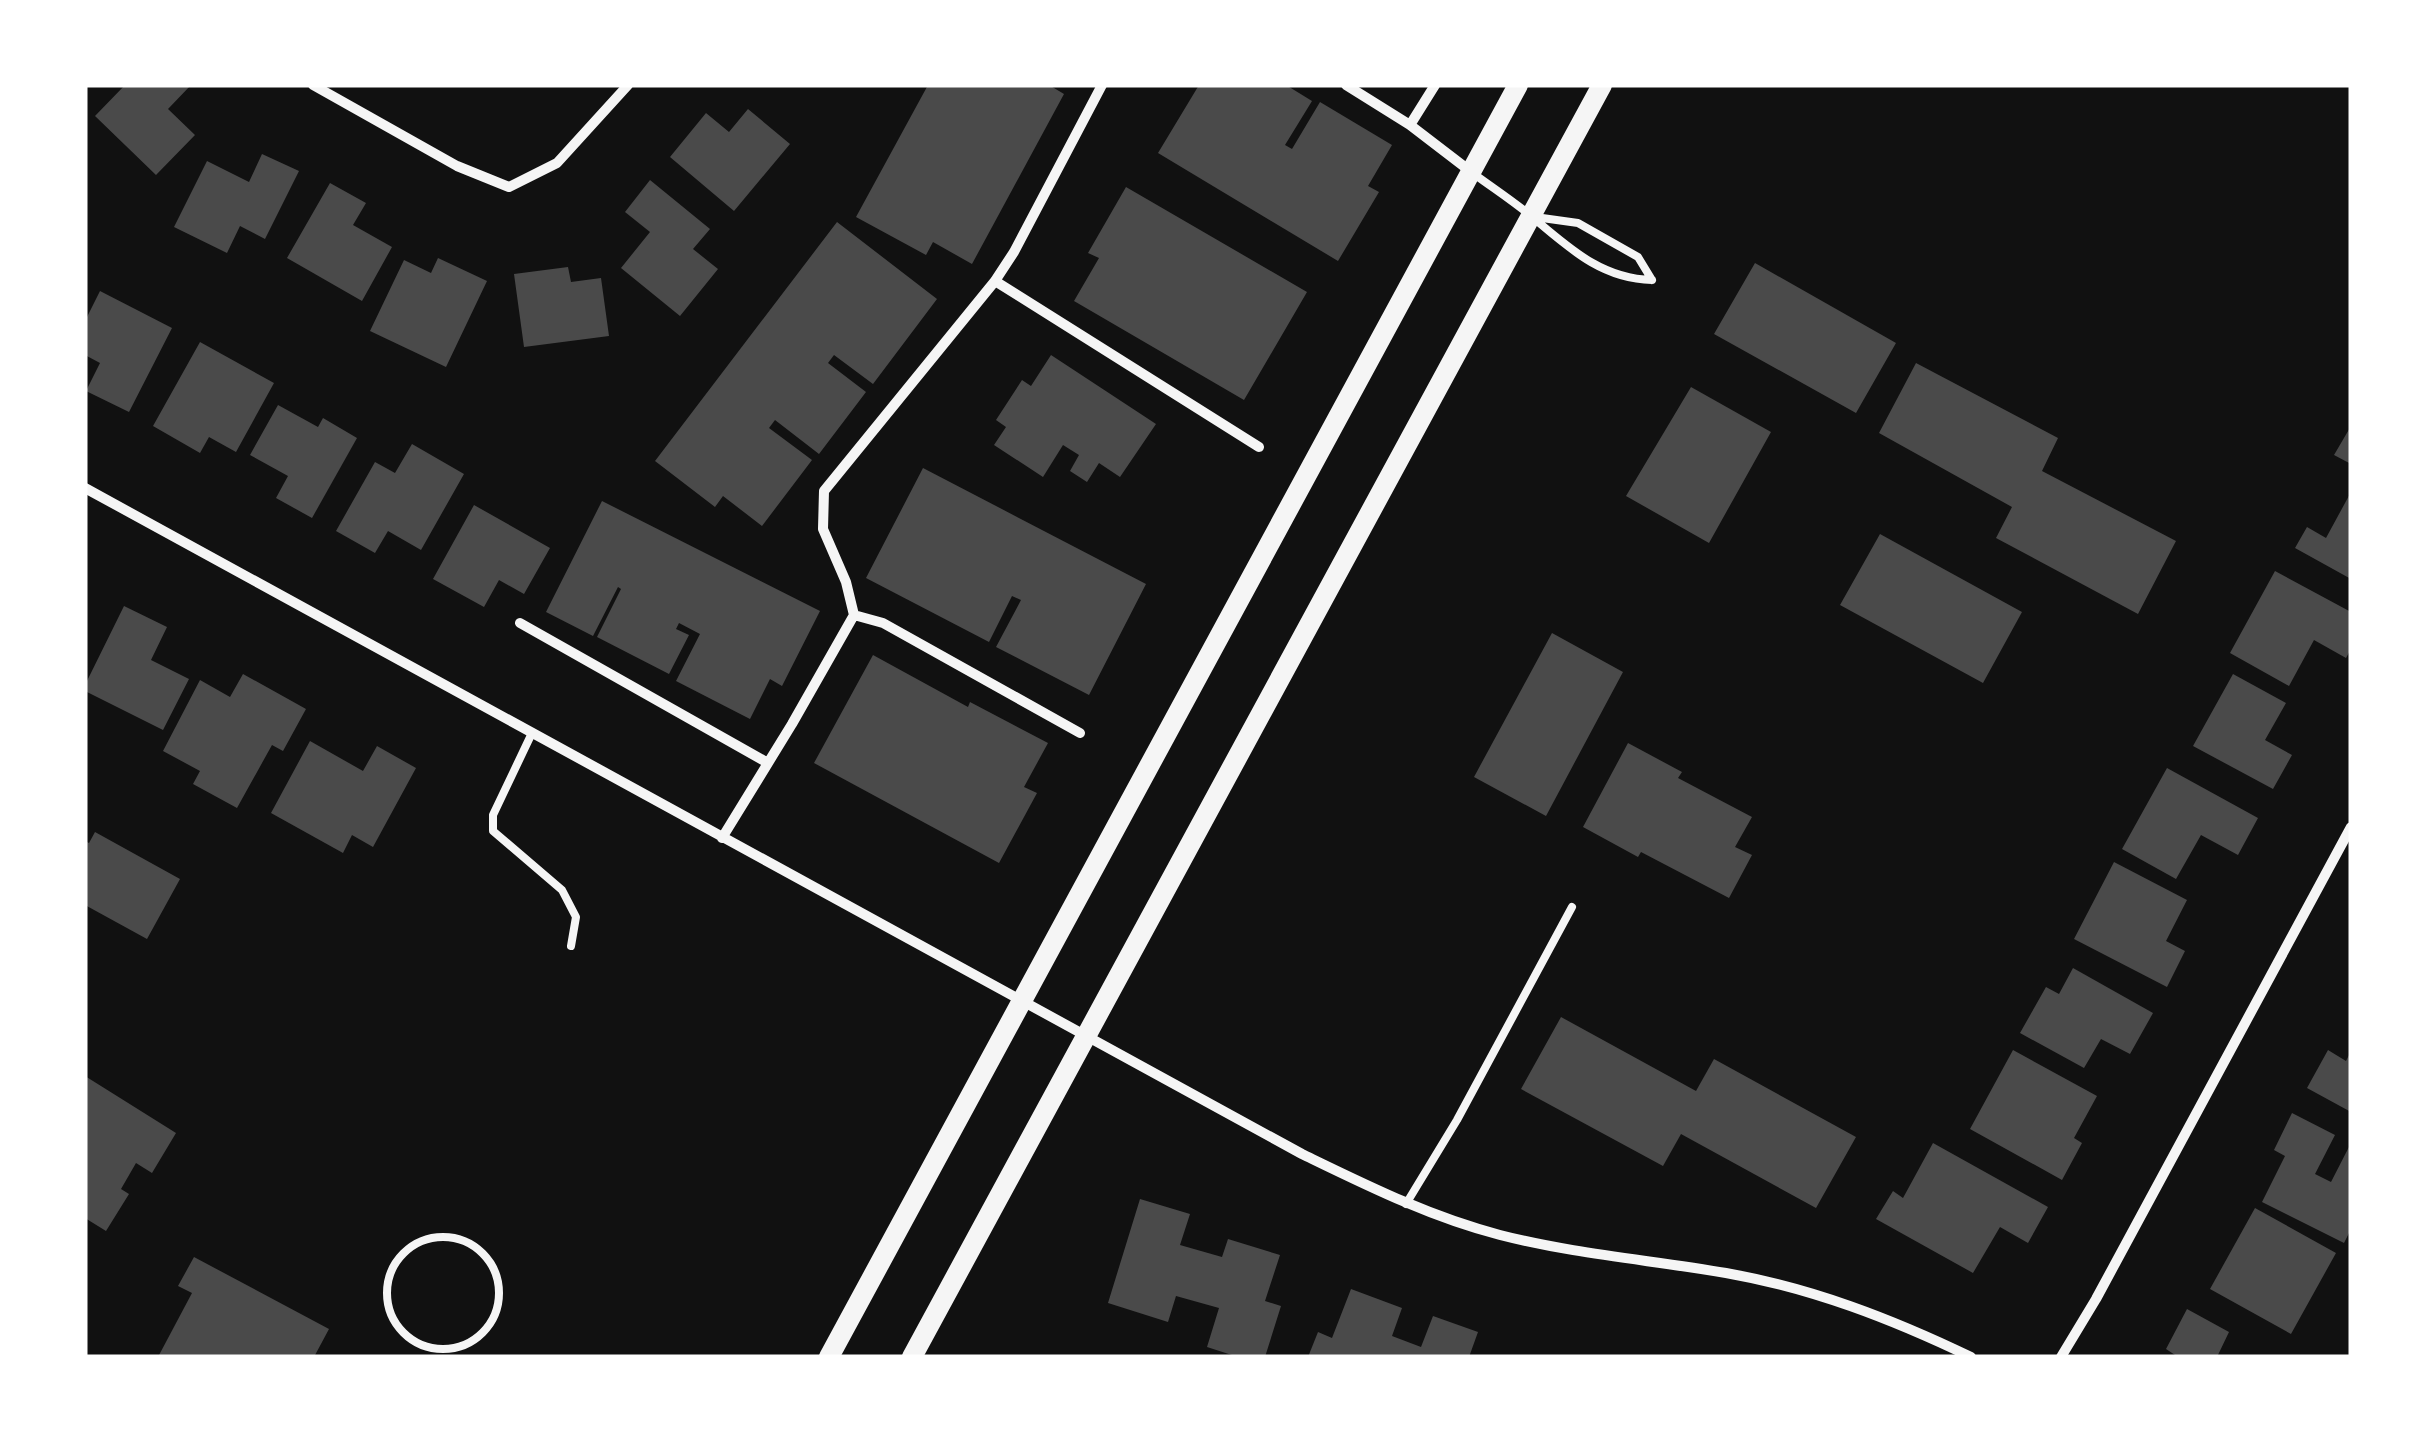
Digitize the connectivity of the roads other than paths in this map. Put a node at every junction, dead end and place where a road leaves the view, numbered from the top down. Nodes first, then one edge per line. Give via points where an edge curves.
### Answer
1 (312, 85) edge
2 (628, 85) edge
3 (1102, 85) edge
4 (1346, 85) edge
5 (1436, 85) edge
6 (1518, 85) edge
7 (1602, 85) edge
8 (1410, 125) junction
9 (1470, 172) junction
10 (1530, 216) junction
11 (995, 281) junction
12 (1259, 448) dead end
13 (85, 488) edge
14 (854, 615) junction
15 (520, 622) dead end
16 (532, 732) junction
17 (1080, 733) dead end
18 (768, 763) junction
19 (2351, 827) edge
20 (722, 838) junction
21 (1572, 907) dead end
22 (571, 946) dead end
23 (1021, 1000) junction
24 (1087, 1036) junction
25 (1406, 1204) junction
26 (438, 1236) joint
27 (828, 1357) edge
28 (912, 1357) edge
29 (1971, 1357) edge
30 (2061, 1357) edge

1 - 2 street via 457,166 510,187 557,163
3 - 11 street
4 - 8 street
5 - 8 street
6 - 9 main road
7 - 10 main road
8 - 9 street
9 - 10 lane
9 - 23 main road
10 - 10 lane via 1564,247 1625,280 1652,280 1638,257 1578,223
10 - 24 main road
11 - 12 street
11 - 14 street via 824,491 823,530
13 - 16 street
14 - 17 street via 883,624
14 - 18 street
15 - 18 street
16 - 20 street
16 - 22 lane via 493,815 494,830 562,890 576,917
18 - 20 street
19 - 30 street
20 - 23 street
21 - 25 lane
23 - 24 street
23 - 27 main road
24 - 25 street
24 - 28 main road
25 - 29 street via 1498,1234 1810,1293 1892,1319
26 - 26 lane via 401,1254 385,1294 404,1335 448,1350 486,1330 500,1286 479,1250

